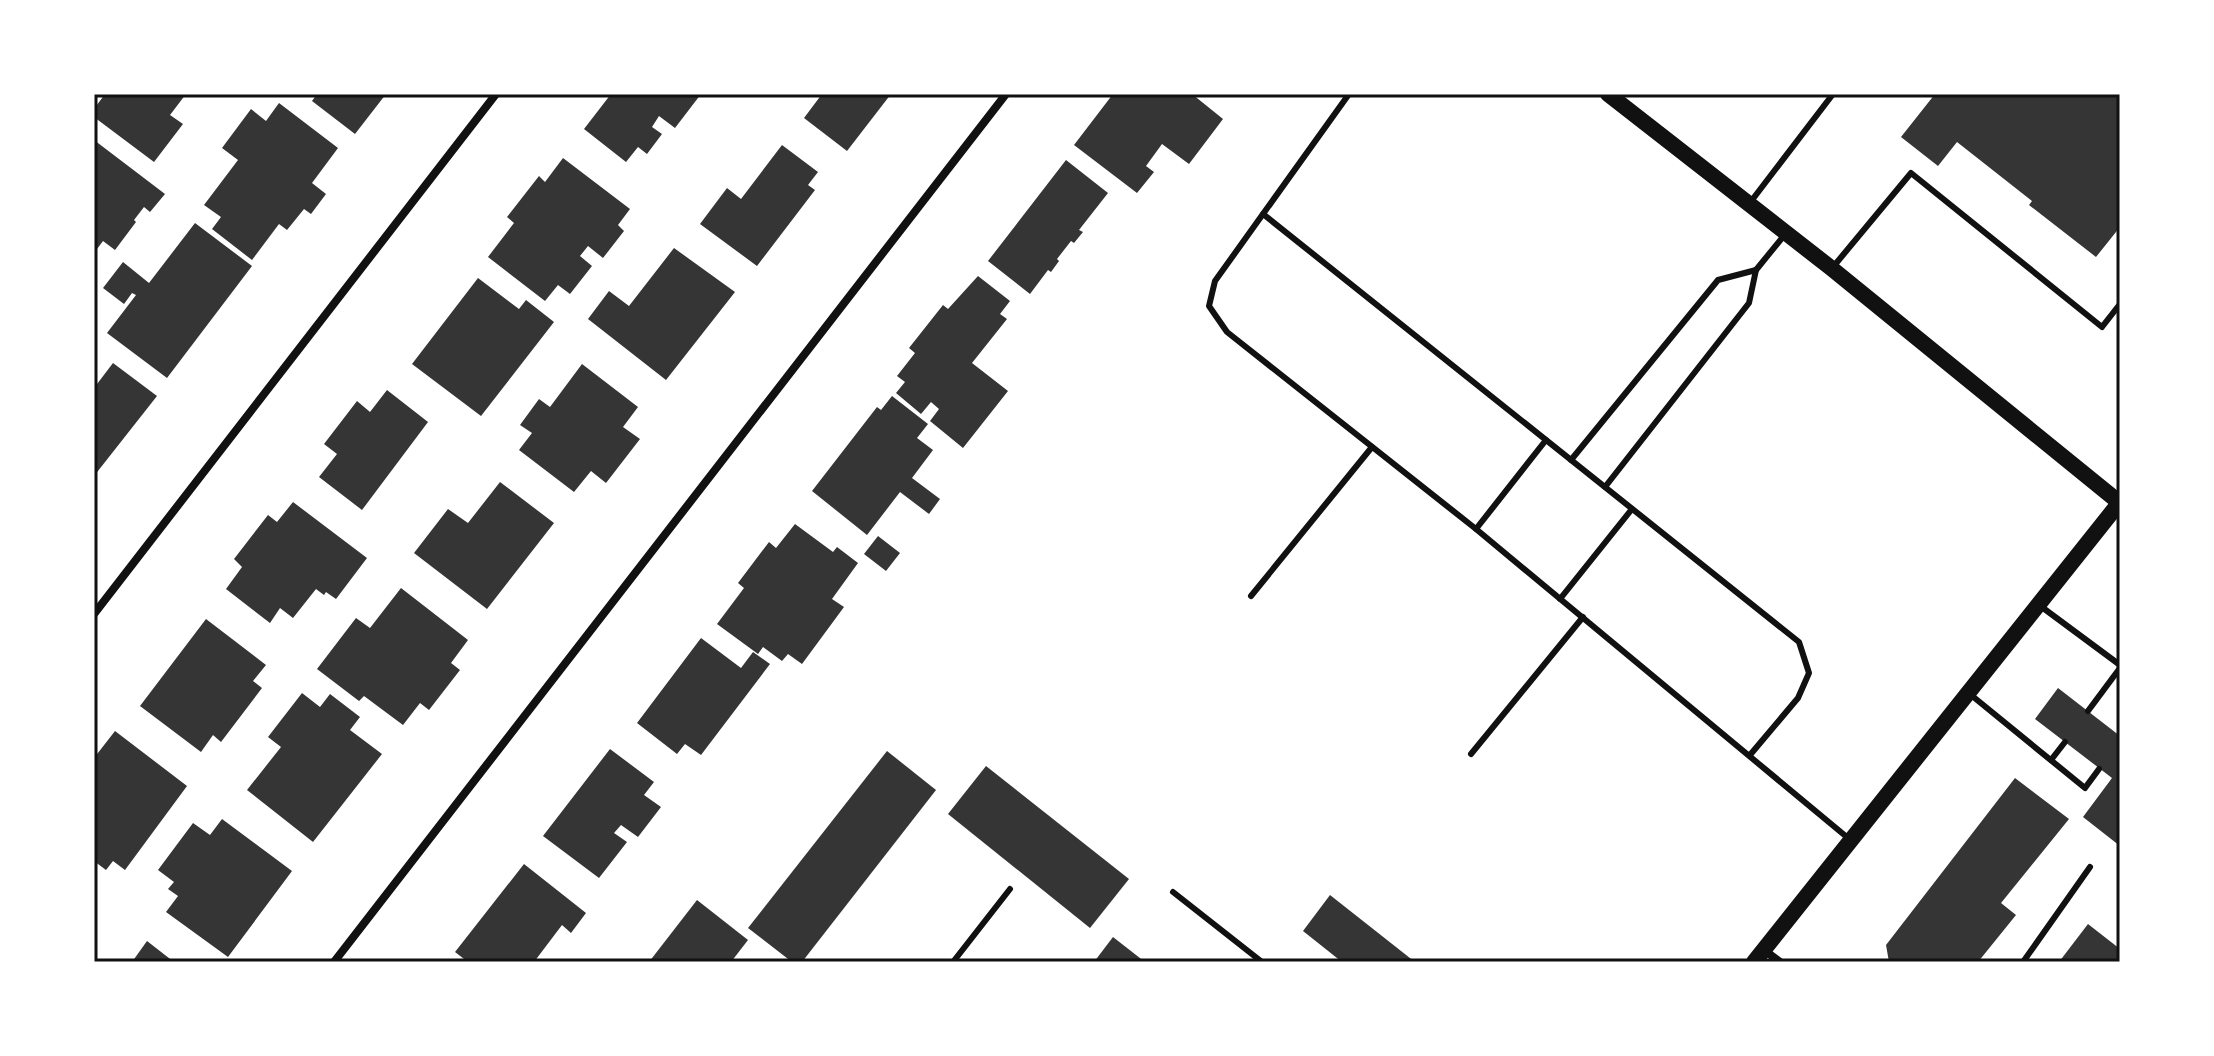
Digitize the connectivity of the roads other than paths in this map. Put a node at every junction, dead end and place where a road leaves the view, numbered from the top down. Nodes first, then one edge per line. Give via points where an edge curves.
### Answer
1 (496, 94) edge
2 (1006, 94) edge
3 (1349, 94) edge
4 (1833, 94) edge
5 (1610, 95) edge
6 (1749, 204) junction
7 (1263, 214) junction
8 (1786, 233) junction
9 (1831, 268) junction
10 (1756, 270) junction
11 (2120, 304) edge
12 (1546, 440) junction
13 (1372, 447) junction
14 (1571, 460) junction
15 (1605, 487) junction
16 (2120, 503) edge
17 (1632, 509) junction
18 (1476, 529) junction
19 (1251, 596) dead end
20 (1560, 599) junction
21 (2038, 605) junction
22 (94, 614) edge
23 (1583, 617) junction
24 (2120, 667) edge
25 (1968, 693) junction
26 (2088, 711) dead end
27 (2065, 742) dead end
28 (1471, 754) dead end
29 (1750, 755) junction
30 (2051, 760) junction
31 (2099, 769) dead end
32 (1851, 840) junction
33 (2090, 867) dead end
34 (1010, 889) dead end
35 (1173, 892) dead end
36 (1759, 956) edge
37 (334, 962) edge
38 (953, 962) edge
39 (1262, 962) edge
40 (1780, 962) edge
41 (2023, 962) edge

1 - 22 street
2 - 37 street
3 - 7 lane
4 - 6 lane
5 - 6 main road
6 - 8 main road
7 - 12 lane
7 - 13 lane via 1215,281 1209,306 1227,332
8 - 9 main road
8 - 10 lane
9 - 11 lane via 1911,173 2102,327
9 - 16 main road
10 - 14 lane via 1718,280
10 - 15 lane via 1749,303
12 - 14 lane
12 - 18 lane
13 - 18 lane
13 - 19 lane
14 - 15 lane
15 - 17 lane
16 - 21 main road
17 - 20 lane
17 - 29 lane via 1799,642 1809,673 1798,698
18 - 20 lane
20 - 23 lane
21 - 24 lane
21 - 25 main road
23 - 28 lane
23 - 29 lane
24 - 26 lane
25 - 30 lane
25 - 32 main road
27 - 30 lane
29 - 32 lane
30 - 31 lane via 2085,788
32 - 36 main road
33 - 41 lane
34 - 38 lane
35 - 39 lane
36 - 40 street

